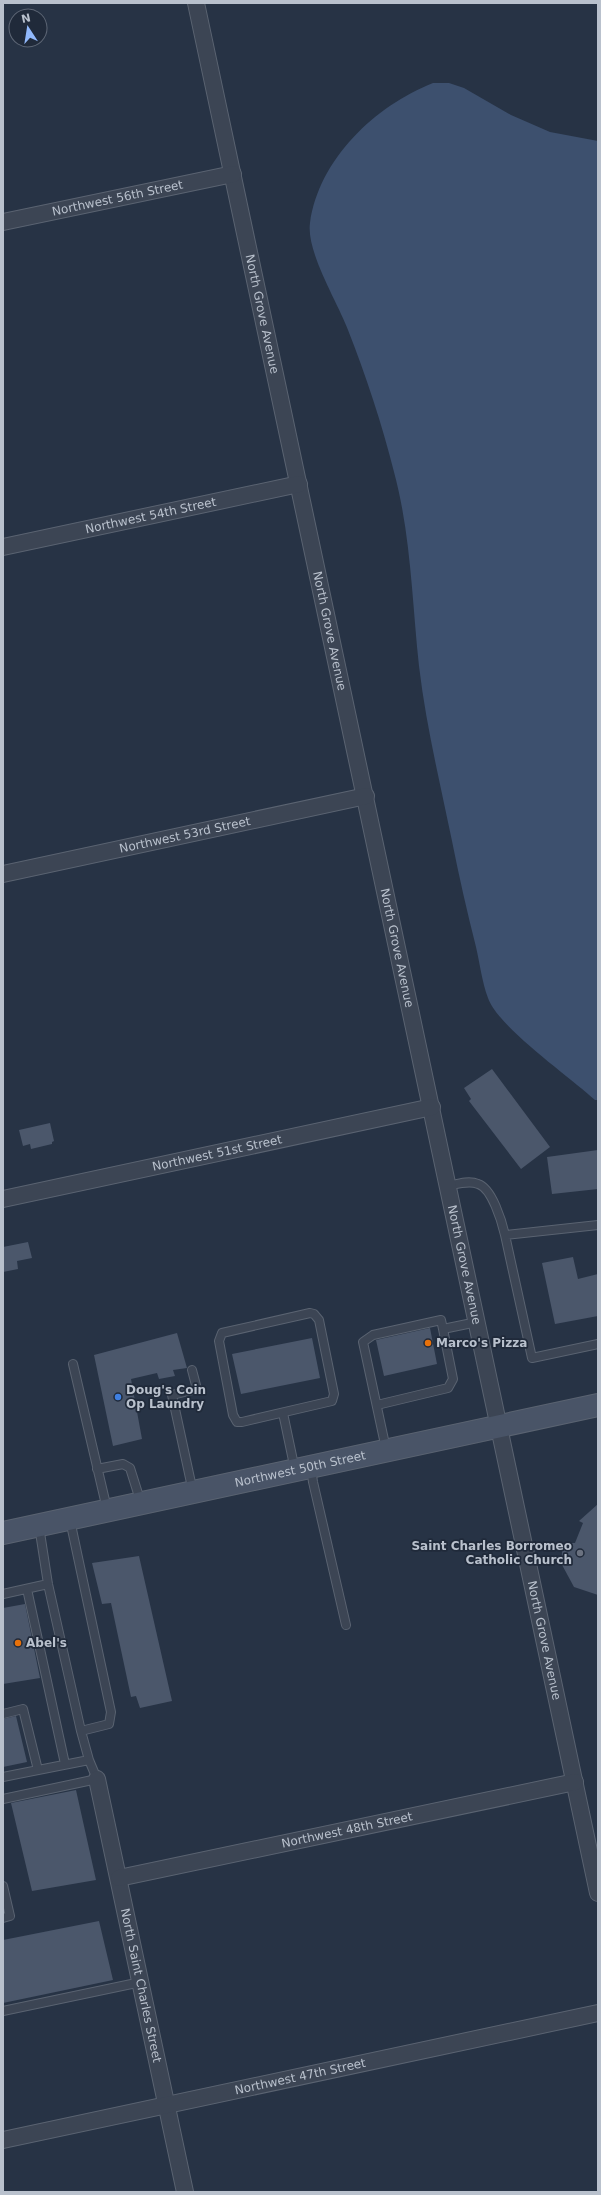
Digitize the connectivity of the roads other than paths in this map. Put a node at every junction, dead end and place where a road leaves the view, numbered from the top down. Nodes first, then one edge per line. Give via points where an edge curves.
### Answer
1 (196, 3) edge
2 (233, 174) junction
3 (3, 222) edge
4 (300, 484) junction
5 (3, 547) edge
6 (366, 796) junction
7 (3, 874) edge
8 (432, 1107) junction
9 (448, 1186) junction
10 (3, 1199) edge
11 (598, 1225) edge
12 (505, 1235) junction
13 (477, 1322) junction
14 (443, 1329) junction
15 (598, 1344) edge
16 (73, 1364) dead end
17 (192, 1370) dead end
18 (377, 1405) junction
19 (598, 1405) edge
20 (283, 1413) junction
21 (499, 1427) junction
22 (386, 1451) junction
23 (98, 1469) junction
24 (303, 1469) junction
25 (193, 1492) junction
26 (141, 1503) junction
27 (107, 1511) junction
28 (70, 1519) junction
29 (39, 1525) junction
30 (3, 1533) edge
31 (48, 1584) junction
32 (27, 1589) junction
33 (3, 1594) edge
34 (346, 1625) dead end
35 (3, 1714) edge
36 (81, 1730) junction
37 (89, 1760) junction
38 (65, 1764) junction
39 (38, 1770) junction
40 (3, 1777) edge
41 (98, 1779) junction
42 (575, 1782) junction
43 (3, 1799) edge
44 (119, 1878) junction
45 (3, 1886) edge
46 (598, 1893) edge
47 (3, 1918) edge
48 (141, 1982) junction
49 (3, 2011) edge
50 (598, 2013) edge
51 (167, 2104) junction
52 (3, 2140) edge
53 (185, 2192) edge

1 - 2 street, North Grove Avenue
2 - 3 street, Northwest 56th Street
2 - 4 street, North Grove Avenue
4 - 5 street, Northwest 54th Street
4 - 6 street, North Grove Avenue
6 - 7 street, Northwest 53rd Street
6 - 8 street, North Grove Avenue
8 - 9 street, North Grove Avenue
8 - 10 street, Northwest 51st Street
9 - 12 lane via 470,1182 484,1188 500,1216
9 - 13 street, North Grove Avenue
11 - 12 lane
12 - 15 lane via 532,1358
13 - 14 lane
13 - 21 street, North Grove Avenue
14 - 18 lane via 454,1379 448,1388
14 - 18 lane via 441,1320 373,1335 363,1342
16 - 23 lane
17 - 25 lane via 197,1389 172,1395
18 - 22 lane
19 - 21 main road, Northwest 50th Street
20 - 20 lane via 329,1403 334,1398 319,1320 314,1314 226,1331 222,1333 219,1341 233,1415 237,1422
20 - 24 lane
21 - 22 main road, Northwest 50th Street
21 - 42 street, North Grove Avenue
22 - 24 main road, Northwest 50th Street
23 - 26 lane via 123,1464 130,1468
23 - 27 lane
24 - 25 main road, Northwest 50th Street
24 - 34 lane via 313,1482
25 - 26 main road, Northwest 50th Street
26 - 27 main road, Northwest 50th Street
27 - 28 main road, Northwest 50th Street
28 - 29 main road, Northwest 50th Street
28 - 36 lane via 111,1712 109,1724
29 - 30 main road, Northwest 50th Street
29 - 31 lane
31 - 32 lane
31 - 36 lane
32 - 33 lane
32 - 38 lane
35 - 39 lane via 23,1710
36 - 37 lane
37 - 38 lane
37 - 41 lane
38 - 39 lane
39 - 40 lane
41 - 43 lane
41 - 44 street, North Saint Charles Street
42 - 44 street, Northwest 48th Street
42 - 46 street, North Grove Avenue
44 - 48 street, North Saint Charles Street
45 - 47 lane via 10,1916
48 - 49 lane
48 - 51 street, North Saint Charles Street
50 - 51 street, Northwest 47th Street
51 - 52 street, Northwest 47th Street
51 - 53 street, North Saint Charles Street

